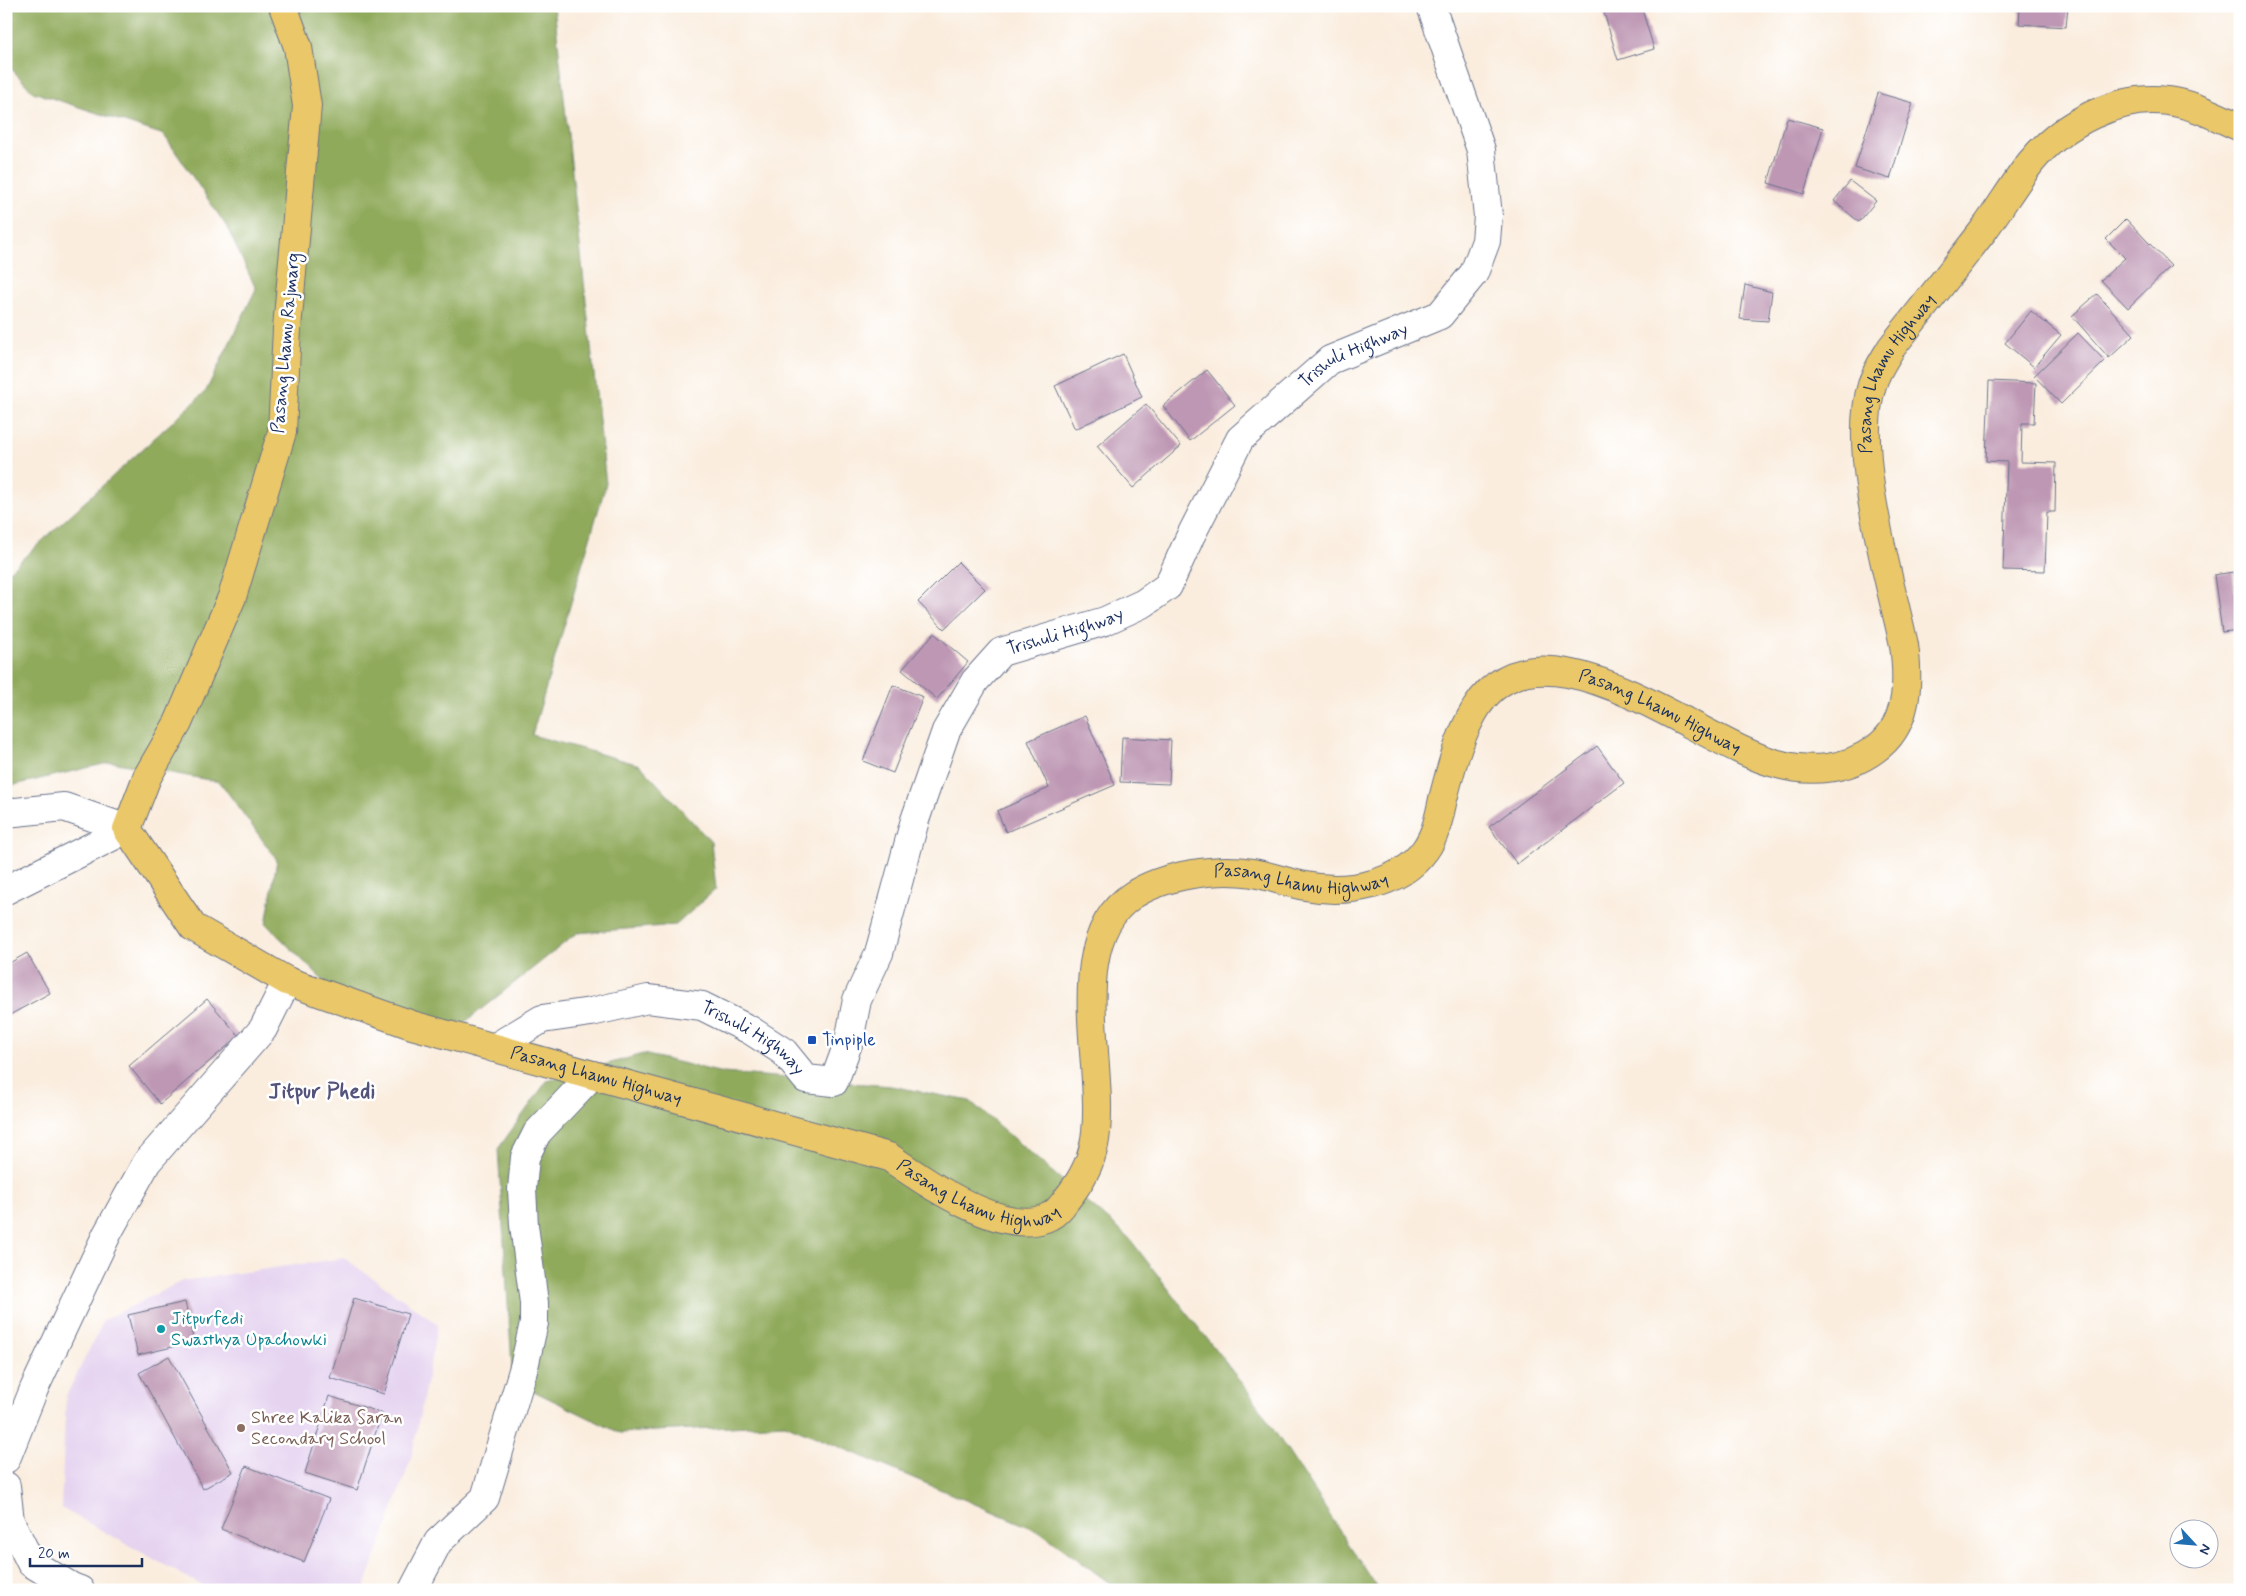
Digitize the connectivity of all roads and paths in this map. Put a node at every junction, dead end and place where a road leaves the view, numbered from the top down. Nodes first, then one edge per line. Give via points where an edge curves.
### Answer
1 (283, 6) edge
2 (1431, 6) edge
3 (2240, 127) edge
4 (6, 813) edge
5 (126, 829) junction
6 (6, 890) edge
7 (287, 981) junction
8 (494, 1048) junction
9 (592, 1075) junction
10 (6, 1459) edge
11 (6, 1486) edge
12 (80, 1590) edge
13 (413, 1590) edge

1 - 5 main road, Pasang Lhamu Rajmarg via 298,47 307,106 287,328 282,432 232,597 178,723 147,777
2 - 8 street, Trishuli Highway via 1481,150 1488,216 1486,242 1474,273 1440,315 1330,360 1240,440 1168,586 1144,603 1105,621 1001,652 975,681 946,731 915,820 879,954 857,1000 850,1041 834,1082 806,1079 784,1052 750,1030 702,1006 648,999 542,1019
3 - 9 main road, Pasang Lhamu Highway via 2187,105 2153,99 2136,100 2102,110 2071,128 2033,161 1880,366 1868,406 1869,477 1908,673 1900,718 1879,747 1864,757 1829,768 1792,767 1758,757 1661,708 1598,681 1542,669 1501,681 1473,712 1455,756 1433,836 1416,861 1405,869 1378,882 1336,889 1308,887 1252,873 1205,872 1148,888 1120,906 1103,932 1092,982 1098,1111 1094,1145 1088,1166 1077,1186 1050,1217 1021,1221 1004,1218 932,1187 889,1157
4 - 5 street via 64,807
5 - 6 street
5 - 7 main road, Pasang Lhamu Highway via 193,927
7 - 8 main road, Pasang Lhamu Highway via 412,1025
7 - 10 street via 262,1030 147,1162 107,1234 34,1389
8 - 9 main road, Pasang Lhamu Highway
9 - 13 street via 537,1133 526,1157 522,1198 534,1323 486,1498 438,1542
11 - 12 street via 10,1521 31,1564

